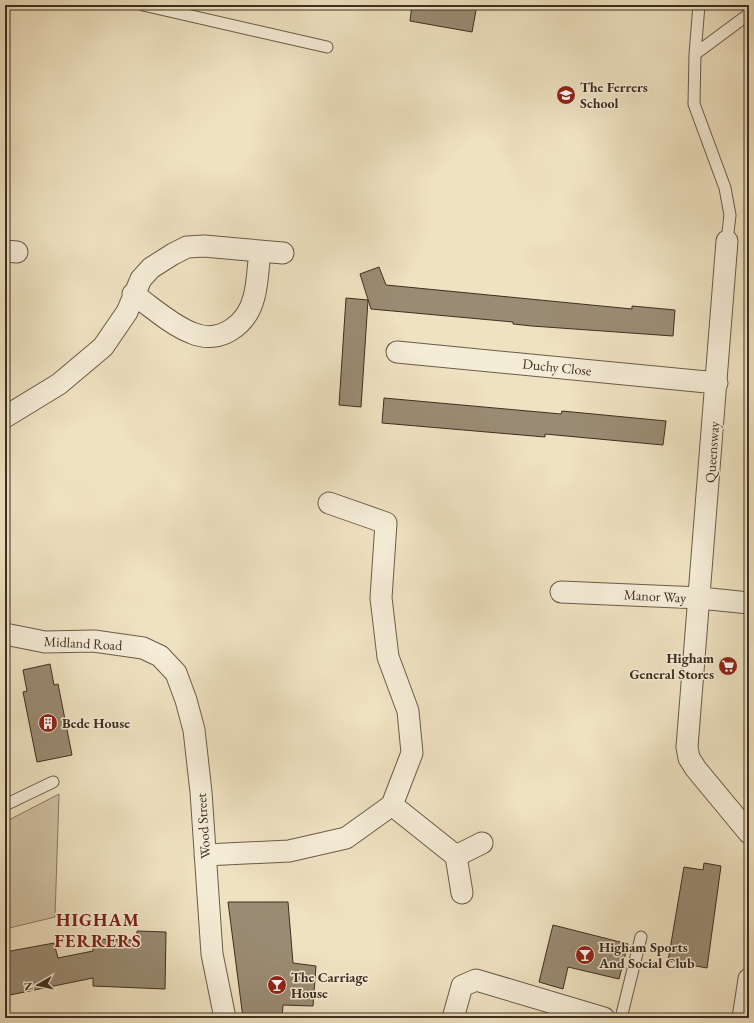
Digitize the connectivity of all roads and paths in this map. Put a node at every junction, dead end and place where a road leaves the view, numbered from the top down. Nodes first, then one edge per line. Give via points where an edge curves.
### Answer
1 (143, 5) edge
2 (700, 5) edge
3 (749, 14) edge
4 (327, 47) dead end
5 (695, 54) junction
6 (727, 242) joint
7 (260, 251) junction
8 (283, 253) dead end
9 (133, 294) junction
10 (397, 352) dead end
11 (717, 383) junction
12 (5, 417) edge
13 (328, 503) dead end
14 (561, 592) dead end
15 (700, 598) junction
16 (749, 603) edge
17 (5, 634) edge
18 (160, 656) joint
19 (53, 782) dead end
20 (5, 805) edge
21 (392, 805) junction
22 (749, 833) edge
23 (482, 843) dead end
24 (205, 855) junction
25 (456, 856) junction
26 (462, 893) dead end
27 (641, 937) dead end
28 (749, 979) edge
29 (224, 1011) edge
30 (453, 1018) edge
31 (604, 1018) edge
32 (621, 1018) edge
33 (743, 1018) edge

1 - 4 lane
2 - 5 lane, Queensway
3 - 5 lane
5 - 6 lane, Queensway via 694,104 725,188 730,215
6 - 11 street, Queensway
7 - 8 street
7 - 9 street via 204,246 187,248 151,268
7 - 9 street via 254,298 250,307 238,325 222,335 211,337 181,328
9 - 12 street via 127,312 103,347 59,384
10 - 11 street, Duchy Close
11 - 15 street, Queensway
13 - 21 street via 386,523 381,598 388,657 408,711 412,753
14 - 15 street, Manor Way
15 - 16 street, Manor Way
15 - 22 street, Queensway via 687,747 689,758
17 - 18 street, Midland Road via 45,642 94,641 123,645 143,648
18 - 24 street, Wood Street via 176,673 194,730
19 - 20 lane
21 - 24 street via 346,838 289,851
21 - 25 street
23 - 25 street
24 - 29 street, Wood Street via 212,954
25 - 26 street
27 - 32 lane
28 - 33 street
30 - 31 street via 462,986 476,980

